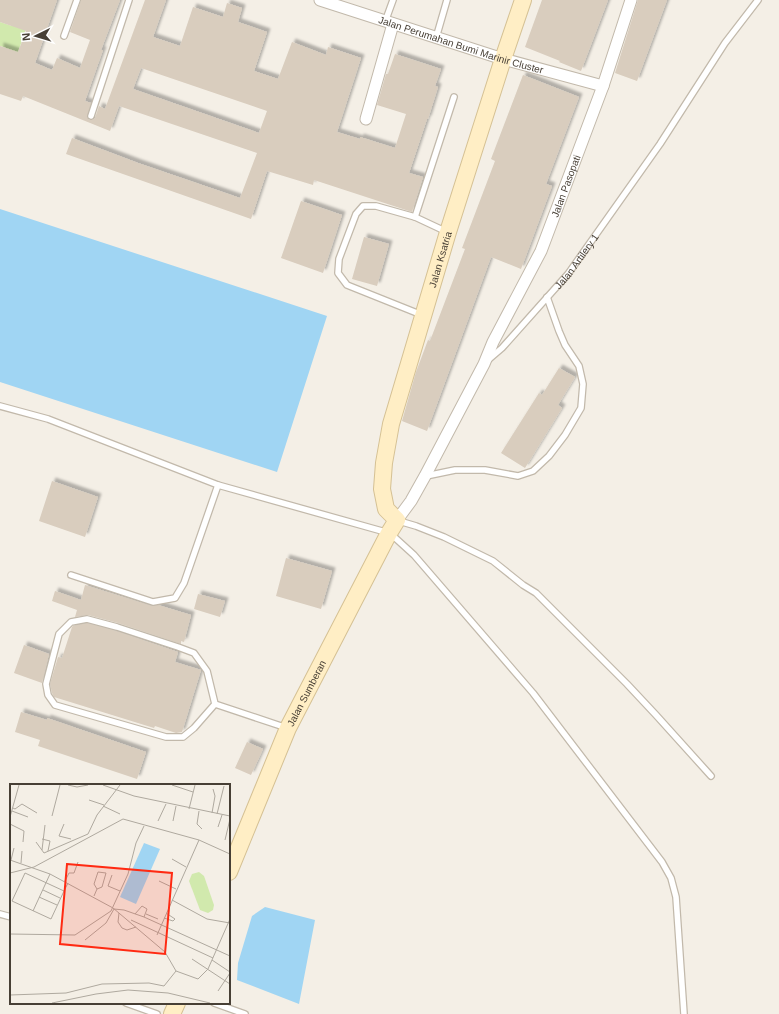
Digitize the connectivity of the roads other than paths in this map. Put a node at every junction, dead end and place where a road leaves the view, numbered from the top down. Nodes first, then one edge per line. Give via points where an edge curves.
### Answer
1 (77, 0) edge
2 (129, 0) edge
3 (320, 0) edge
4 (393, 0) edge
5 (447, 0) edge
6 (523, 0) edge
7 (630, 0) edge
8 (758, 0) edge
9 (389, 23) junction
10 (64, 36) dead end
11 (436, 38) junction
12 (503, 60) junction
13 (603, 86) junction
14 (454, 97) dead end
15 (91, 116) dead end
16 (366, 120) dead end
17 (414, 217) junction
18 (448, 232) junction
19 (547, 297) junction
20 (423, 315) junction
21 (484, 364) junction
22 (0, 406) edge
23 (425, 476) junction
24 (218, 485) junction
25 (393, 526) junction
26 (72, 575) dead end
27 (215, 704) junction
28 (288, 728) junction
29 (710, 776) dead end
30 (230, 870) edge
31 (0, 914) edge
32 (10, 917) edge
33 (129, 1004) edge
34 (177, 1004) edge
35 (217, 1004) edge
36 (157, 1014) edge
37 (172, 1014) edge
38 (245, 1014) edge
39 (684, 1014) edge

1 - 10 lane
2 - 15 lane
3 - 9 street, Jalan Perumahan Bumi Marinir Cluster
4 - 9 lane
5 - 11 lane
6 - 12 street, Jalan Ksatria
7 - 13 street, Jalan Pasopati
8 - 19 lane, Jalan Artilery 1 via 725,43 660,144 568,274
9 - 11 street, Jalan Perumahan Bumi Marinir Cluster
9 - 16 street
11 - 12 street, Jalan Perumahan Bumi Marinir Cluster
12 - 13 street, Jalan Perumahan Bumi Marinir Cluster
12 - 18 street, Jalan Ksatria
13 - 21 street, Jalan Pasopati via 541,251
14 - 17 lane
17 - 18 lane
17 - 20 lane via 376,206 364,206 356,214 339,259 338,273 347,285
18 - 20 street, Jalan Ksatria
19 - 21 lane, Jalan Artilery 1 via 502,348
19 - 23 lane via 565,346 579,366 583,384 581,408 565,435 533,471 518,476 485,470 455,470
20 - 25 street, Jalan Ksatria via 391,424 384,463 382,489
21 - 23 street, Jalan Artilery 1
22 - 24 lane via 48,419
23 - 25 street, Jalan Artilery 1
24 - 25 lane
24 - 26 lane via 184,583 175,598 153,602
25 - 28 street, Jalan Sumberan
25 - 29 lane via 416,526 444,537 493,561 536,593 627,684
25 - 39 lane via 414,555 533,693 662,862 671,878 676,897
27 - 27 lane via 183,737 166,737 55,704 48,696 46,684 59,634 71,622 87,619 194,653 207,671
27 - 28 lane
28 - 30 street, Jalan Sumberan
31 - 32 lane
33 - 36 lane
34 - 37 street
35 - 38 lane

